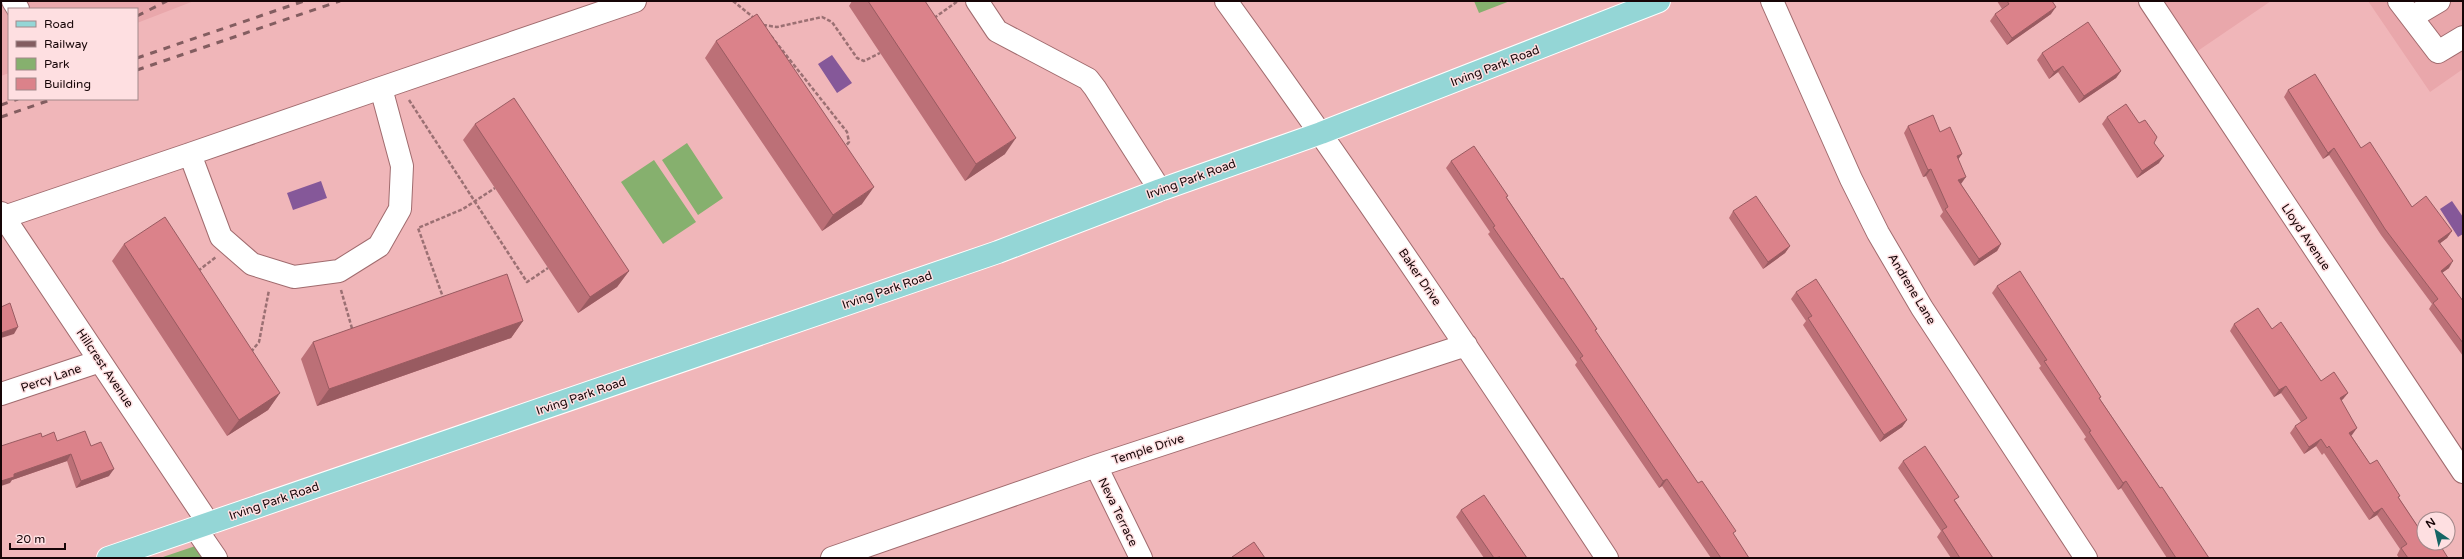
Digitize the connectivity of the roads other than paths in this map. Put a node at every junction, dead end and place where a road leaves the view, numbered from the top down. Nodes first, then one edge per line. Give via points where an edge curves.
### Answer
1 (635, 1) edge
2 (977, 1) edge
3 (1226, 1) edge
4 (1658, 1) edge
5 (1772, 1) edge
6 (2150, 1) edge
7 (2439, 1) edge
8 (2406, 9) edge
9 (2463, 37) edge
10 (391, 84) junction
11 (1321, 133) junction
12 (190, 154) junction
13 (1160, 190) junction
14 (3, 215) edge
15 (1466, 345) junction
16 (100, 361) junction
17 (1, 394) edge
18 (1096, 466) junction
19 (2463, 472) edge
20 (203, 526) junction
21 (108, 558) edge
22 (216, 558) edge
23 (832, 558) edge
24 (1141, 558) edge
25 (1607, 558) edge
26 (2086, 558) edge

1 - 10 street
2 - 13 street via 997,31 1088,79
3 - 11 street, Baker Drive
4 - 11 main road, Irving Park Road
5 - 26 street, Andrene Lane via 1851,179 1878,233 1922,308
6 - 19 street, Lloyd Avenue
7 - 8 street
8 - 9 street via 2438,52
10 - 12 street
10 - 12 street via 402,166 400,209 379,246 335,272 294,277 252,264 221,237
11 - 13 main road, Irving Park Road
11 - 15 street, Baker Drive
12 - 14 street
13 - 20 main road, Irving Park Road via 998,252
14 - 16 street, Hillcrest Avenue
15 - 18 street, Temple Drive
15 - 25 street, Baker Drive
16 - 17 street, Percy Lane
16 - 20 street, Hillcrest Avenue
18 - 23 street, Temple Drive
18 - 24 street, Neva Terrace
20 - 21 main road, Irving Park Road
20 - 22 street, Hillcrest Avenue

